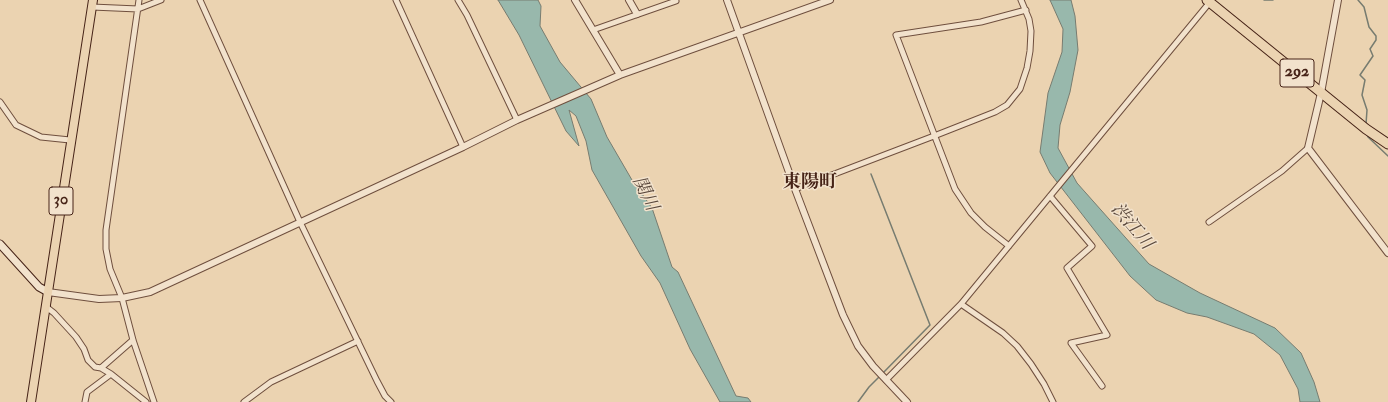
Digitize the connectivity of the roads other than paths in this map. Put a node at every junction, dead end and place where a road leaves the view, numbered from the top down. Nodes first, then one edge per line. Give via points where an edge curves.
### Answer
1 (139, 0) edge
2 (161, 0) edge
3 (200, 0) edge
4 (396, 0) edge
5 (458, 0) edge
6 (575, 0) edge
7 (629, 0) edge
8 (675, 0) edge
9 (727, 0) edge
10 (830, 0) edge
11 (1021, 0) edge
12 (1338, 0) edge
13 (1208, 1) edge
14 (92, 4) edge
15 (138, 9) junction
16 (1026, 10) junction
17 (637, 14) junction
18 (593, 30) junction
19 (738, 32) junction
20 (617, 76) junction
21 (1321, 93) junction
22 (0, 102) edge
23 (516, 120) junction
24 (934, 136) junction
25 (70, 140) junction
26 (1388, 144) edge
27 (463, 147) junction
28 (1308, 148) junction
29 (795, 189) junction
30 (1050, 196) junction
31 (300, 222) junction
32 (1209, 222) dead end
33 (0, 244) edge
34 (1009, 246) junction
35 (1388, 253) edge
36 (48, 292) junction
37 (122, 298) junction
38 (961, 304) junction
39 (45, 306) junction
40 (133, 340) junction
41 (358, 341) junction
42 (101, 368) junction
43 (111, 374) junction
44 (886, 380) junction
45 (1102, 386) dead end
46 (251, 400) edge
47 (31, 402) edge
48 (85, 402) edge
49 (146, 402) edge
50 (154, 402) edge
51 (244, 402) edge
52 (391, 402) edge
53 (907, 402) edge
54 (1053, 402) edge

1 - 15 street
2 - 15 street
3 - 31 street
4 - 27 street
5 - 23 street
6 - 18 street
7 - 17 street
8 - 17 street
9 - 19 street
10 - 19 street
11 - 16 street
12 - 21 street
13 - 21 highway, 292
13 - 30 street
14 - 15 street
14 - 25 main road, 30
15 - 37 street via 106,230 110,269
16 - 24 street via 1031,30 1030,51 1020,89 1007,105 995,112
16 - 24 street via 981,22 896,35
17 - 18 street
18 - 20 street
19 - 20 street
19 - 29 street
20 - 23 street
21 - 26 highway, 292
21 - 28 street
22 - 25 street via 16,125 41,137
23 - 27 street
24 - 29 street
24 - 34 street via 955,189 971,213
25 - 36 main road, 30
27 - 31 street
28 - 32 street via 1282,171
28 - 35 street
29 - 44 street via 843,315 858,346
30 - 34 street
30 - 45 street via 1092,246 1067,268 1107,335 1071,343
31 - 37 street via 150,292
31 - 41 street
33 - 36 main road via 39,287
34 - 38 street
36 - 37 street via 100,299
36 - 39 main road, 30
37 - 40 street
38 - 44 street
38 - 54 street via 1017,346 1044,384
39 - 42 street via 76,337 88,360 95,367
39 - 47 main road, 30
40 - 42 street
40 - 50 street
41 - 46 street via 271,382
41 - 52 street via 385,396
42 - 43 street
43 - 48 street via 87,392
43 - 49 street
44 - 53 street
46 - 51 street

